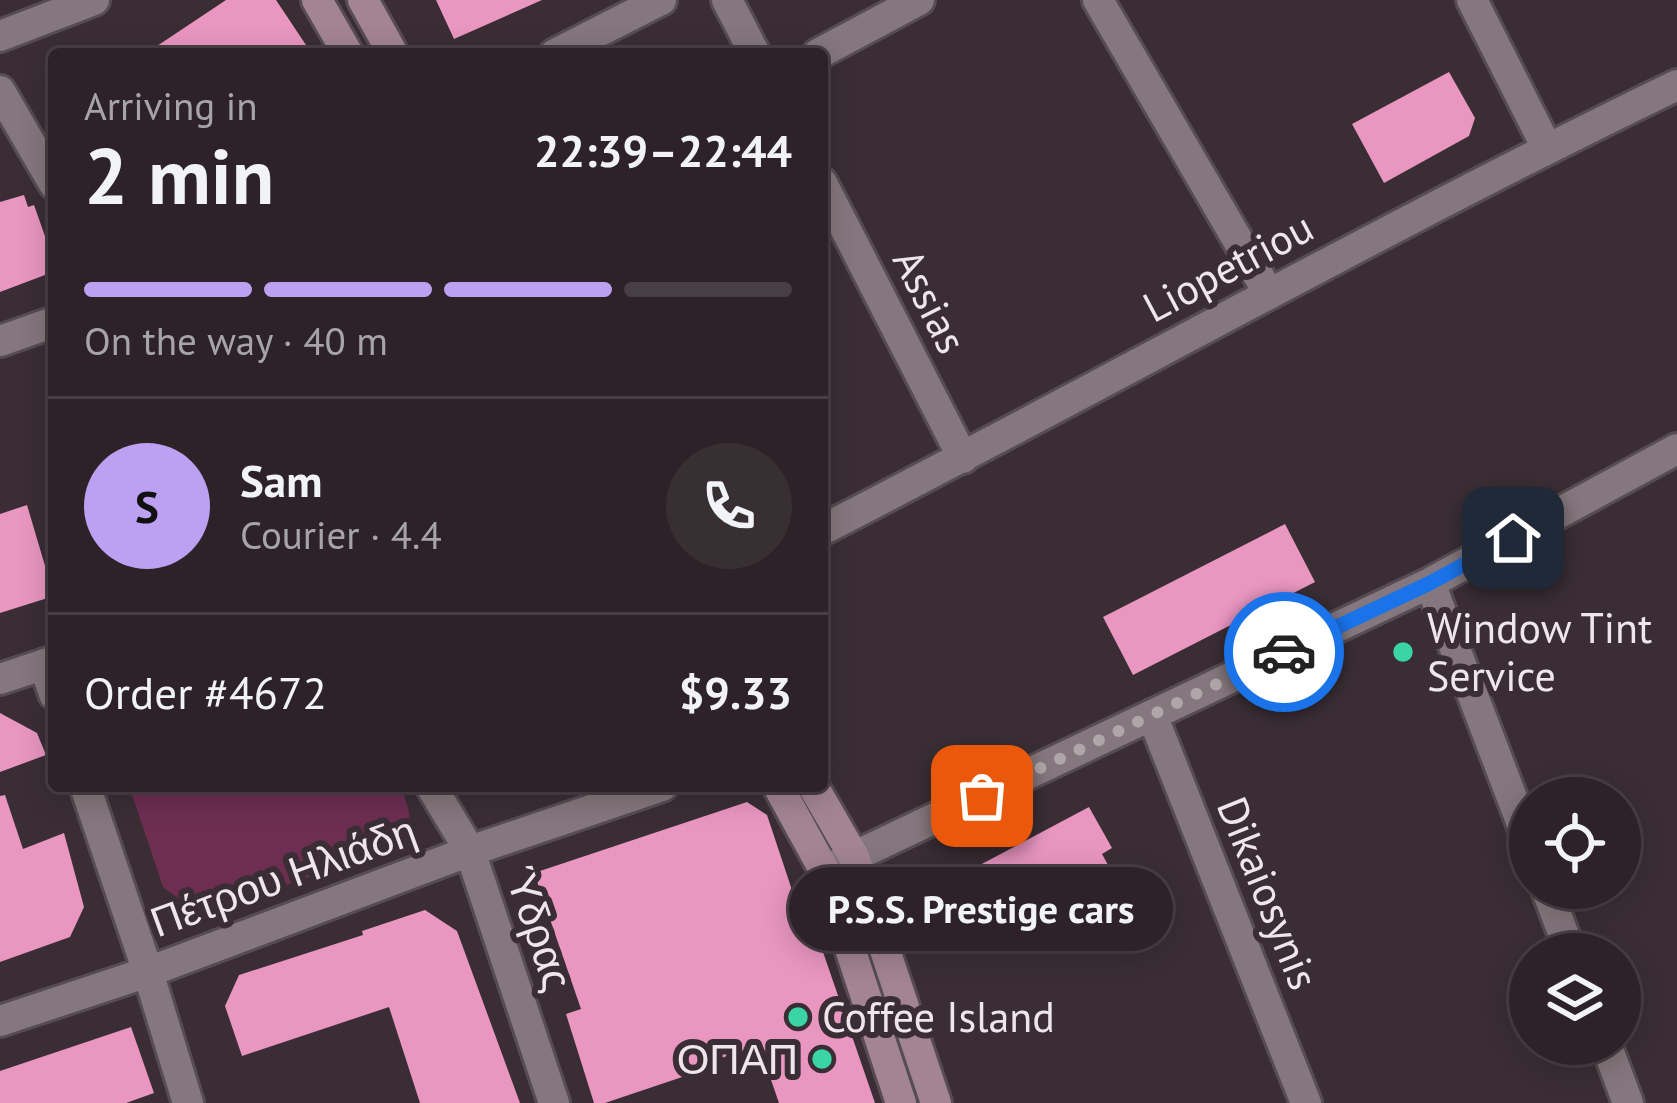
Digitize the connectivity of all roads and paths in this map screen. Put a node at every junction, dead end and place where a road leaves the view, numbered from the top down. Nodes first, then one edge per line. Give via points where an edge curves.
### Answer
1 (94, 0) edge
2 (317, 0) edge
3 (363, 0) edge
4 (661, 0) edge
5 (727, 0) edge
6 (919, 0) edge
7 (1098, 0) edge
8 (1472, 0) edge
9 (0, 36) edge
10 (345, 48) edge
11 (390, 48) edge
12 (567, 48) edge
13 (752, 48) edge
14 (828, 49) edge
15 (1677, 85) edge
16 (0, 91) edge
17 (1546, 148) junction
18 (48, 174) edge
19 (828, 195) edge
20 (1268, 292) junction
21 (48, 324) edge
22 (0, 341) edge
23 (1677, 448) edge
24 (963, 458) junction
25 (828, 527) edge
26 (1430, 583) junction
27 (48, 673) edge
28 (0, 679) edge
29 (1152, 715) junction
30 (1509, 790) edge
31 (87, 792) edge
32 (435, 792) edge
33 (644, 792) edge
34 (781, 792) edge
35 (816, 792) edge
36 (470, 851) junction
37 (854, 857) junction
38 (824, 871) junction
39 (148, 972) junction
40 (0, 1021) edge
41 (1614, 1065) edge
42 (188, 1103) edge
43 (554, 1103) edge
44 (901, 1103) edge
45 (936, 1103) edge
46 (1306, 1103) edge
47 (1628, 1103) edge

1 - 9 street
2 - 10 main road
3 - 11 main road
4 - 12 street
5 - 13 street
6 - 14 street
7 - 20 street
8 - 17 street
15 - 17 street, Liopetriou
16 - 18 street
17 - 20 street, Liopetriou
19 - 24 street, Assias
20 - 24 street, Liopetriou
21 - 22 street
23 - 26 street
24 - 25 street, Liopetriou
26 - 29 street
26 - 30 street
27 - 28 street
29 - 37 street
29 - 46 street, Dikaiosynis
31 - 39 street
32 - 36 street, Ύδρας
33 - 36 street, Πέτρου Ηλιάδη
34 - 38 main road
35 - 37 main road
36 - 39 street, Πέτρου Ηλιάδη
36 - 43 street, Ύδρας
37 - 38 street
37 - 45 main road
38 - 44 main road
39 - 40 street, Πέτρου Ηλιάδη
39 - 42 street
41 - 47 street

